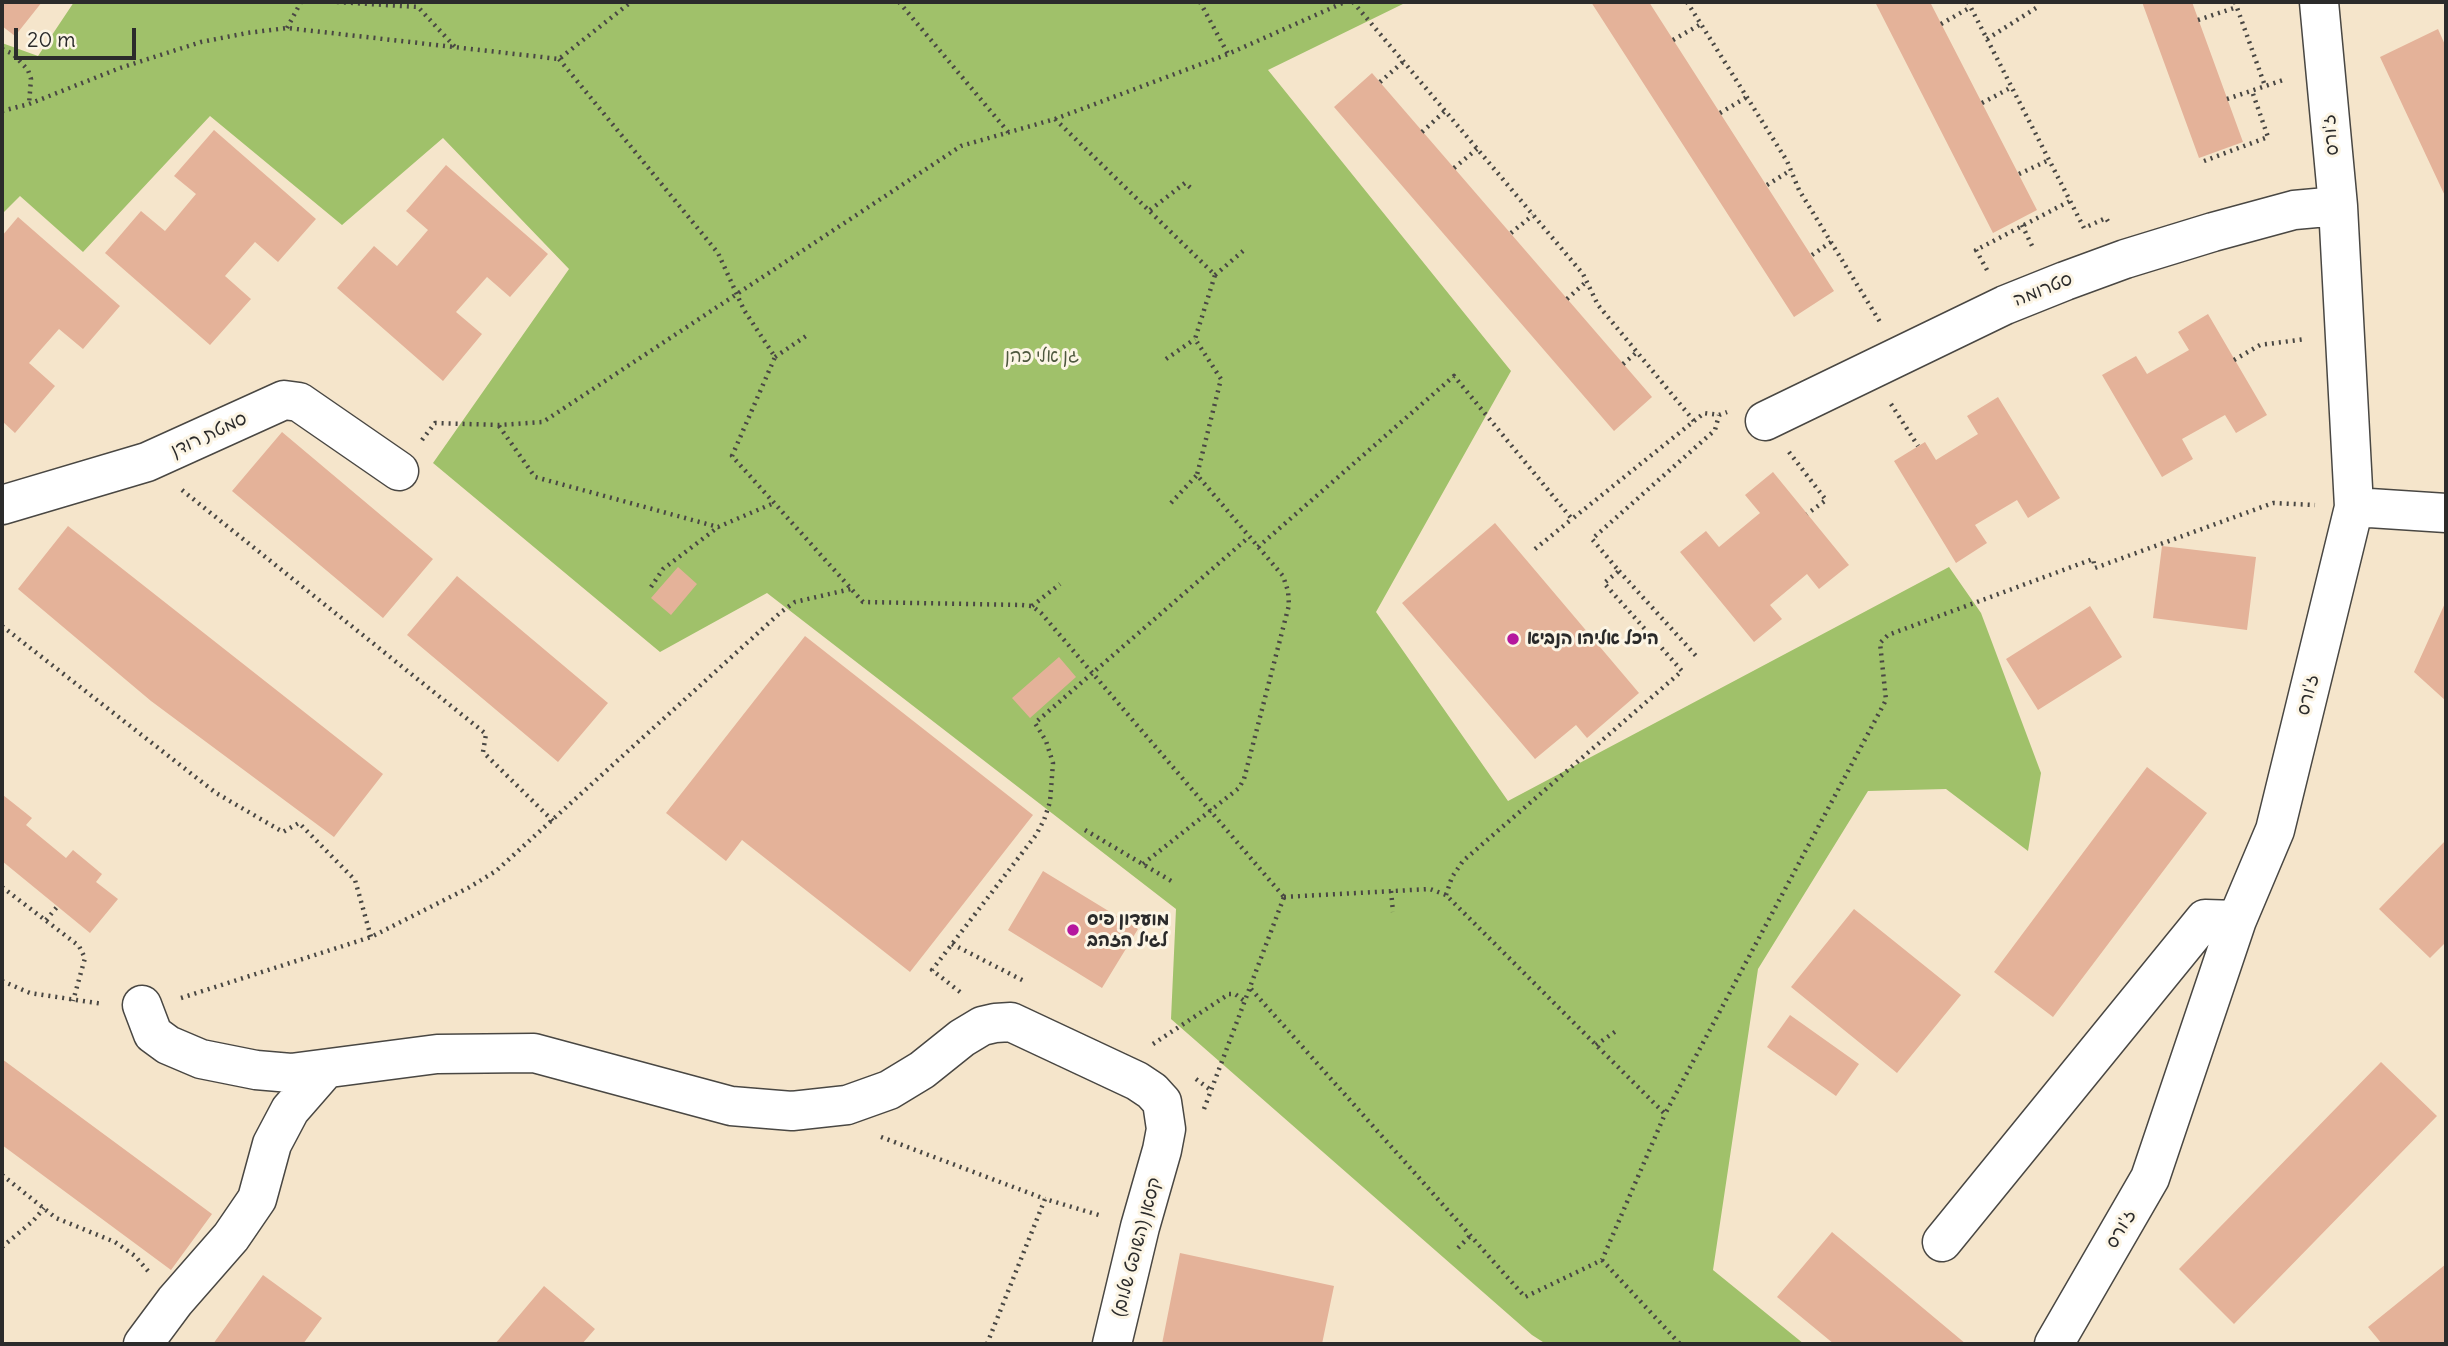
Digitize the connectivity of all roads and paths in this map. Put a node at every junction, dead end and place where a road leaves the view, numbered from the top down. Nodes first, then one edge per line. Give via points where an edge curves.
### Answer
1 (301, 2) edge
2 (337, 2) edge
3 (631, 2) edge
4 (899, 2) edge
5 (1200, 2) edge
6 (1345, 2) edge
7 (1353, 2) edge
8 (1687, 2) edge
9 (2319, 2) edge
10 (2236, 4) edge
11 (1969, 5) edge
12 (2036, 8) dead end
13 (2198, 20) dead end
14 (1701, 24) junction
15 (1941, 24) dead end
16 (287, 28) junction
17 (1987, 39) junction
18 (1673, 40) dead end
19 (455, 47) junction
20 (2, 49) edge
21 (1228, 54) junction
22 (559, 60) junction
23 (1403, 62) junction
24 (2325, 75) junction
25 (1380, 82) dead end
26 (2265, 86) junction
27 (2012, 87) junction
28 (2252, 91) junction
29 (1747, 97) junction
30 (2227, 99) dead end
31 (1982, 103) dead end
32 (29, 104) junction
33 (2, 111) edge
34 (1445, 111) junction
35 (1720, 113) dead end
36 (1055, 119) junction
37 (1009, 132) junction
38 (1422, 132) dead end
39 (1477, 149) junction
40 (2049, 160) junction
41 (2204, 161) dead end
42 (1454, 168) dead end
43 (1791, 170) junction
44 (2019, 174) dead end
45 (1767, 185) dead end
46 (1192, 190) dead end
47 (2070, 201) junction
48 (2338, 206) junction
49 (1150, 210) junction
50 (1533, 215) junction
51 (2096, 222) dead end
52 (2022, 225) junction
53 (1511, 233) dead end
54 (1831, 242) junction
55 (1982, 247) dead end
56 (1243, 251) dead end
57 (2035, 251) dead end
58 (1812, 255) dead end
59 (1215, 275) junction
60 (1587, 281) junction
61 (737, 294) junction
62 (1567, 299) dead end
63 (1871, 307) dead end
64 (2345, 333) junction
65 (806, 336) dead end
66 (1195, 339) junction
67 (1637, 352) junction
68 (775, 356) junction
69 (1166, 359) dead end
70 (2234, 360) dead end
71 (1623, 364) dead end
72 (1720, 415) junction
73 (1694, 421) junction
74 (1765, 421) junction
75 (1903, 423) dead end
76 (499, 425) junction
77 (1918, 446) dead end
78 (147, 462) junction
79 (399, 471) joint
80 (1197, 475) junction
81 (774, 503) junction
82 (1171, 503) dead end
83 (2, 505) edge
84 (2354, 507) junction
85 (2446, 513) edge
86 (1807, 514) dead end
87 (1572, 519) junction
88 (718, 527) junction
89 (1249, 537) junction
90 (1258, 547) junction
91 (1535, 549) dead end
92 (1619, 570) junction
93 (1060, 584) dead end
94 (651, 587) dead end
95 (851, 589) junction
96 (1032, 606) junction
97 (2, 626) edge
98 (1698, 658) dead end
99 (1093, 673) junction
100 (1210, 811) junction
101 (553, 821) junction
102 (1085, 830) dead end
103 (1143, 864) junction
104 (1173, 882) dead end
105 (2, 887) edge
106 (1391, 891) junction
107 (1446, 895) junction
108 (1284, 897) junction
109 (57, 906) dead end
110 (1393, 912) dead end
111 (46, 920) junction
112 (2237, 920) junction
113 (371, 937) junction
114 (2, 981) edge
115 (1251, 989) junction
116 (73, 1001) junction
117 (1246, 1002) junction
118 (142, 1005) junction
119 (975, 1013) junction
120 (1619, 1029) dead end
121 (1596, 1045) junction
122 (1149, 1046) dead end
123 (324, 1071) junction
124 (847, 1105) junction
125 (1203, 1112) dead end
126 (1665, 1114) junction
127 (2, 1175) edge
128 (1045, 1199) junction
129 (44, 1208) junction
130 (1080, 1209) dead end
131 (1470, 1236) junction
132 (1942, 1242) dead end
133 (2, 1247) edge
134 (1458, 1248) dead end
135 (1602, 1260) junction
136 (175, 1301) junction
137 (143, 1344) edge
138 (987, 1344) edge
139 (1112, 1344) edge
140 (1680, 1344) edge
141 (2054, 1344) edge

1 - 16 path
2 - 19 path via 418,7
3 - 22 path
4 - 37 path
5 - 21 path
6 - 21 path
7 - 23 path
8 - 14 path
9 - 24 street, ז'ורס
10 - 13 path
10 - 26 path
11 - 15 path
11 - 17 path
12 - 17 path
14 - 18 path
14 - 29 path
16 - 19 path
16 - 32 path via 201,42
17 - 27 path
19 - 22 path
20 - 32 path via 28,70 32,79
21 - 36 path
22 - 61 path via 718,253
23 - 25 path
23 - 34 path
24 - 26 path
24 - 48 street, ז'ורס
26 - 28 path
27 - 31 path
27 - 40 path
28 - 30 path
28 - 41 path via 2269,137
29 - 35 path
29 - 43 path
32 - 33 path
34 - 38 path
34 - 39 path
36 - 37 path
36 - 49 path
37 - 61 path via 961,146
39 - 42 path
39 - 50 path
40 - 44 path
40 - 47 path
43 - 45 path
43 - 54 path
46 - 49 path via 1185,183
47 - 51 path via 2084,228
47 - 52 path
48 - 64 street, ז'ורס
48 - 74 street, סטרומה via 2294,210 2065,281 2005,305
49 - 59 path
50 - 53 path
50 - 60 path
52 - 55 path
52 - 57 path
54 - 58 path
54 - 63 path
56 - 59 path
59 - 66 path
60 - 62 path
60 - 67 path via 1598,305
61 - 68 path
61 - 76 path via 542,422
64 - 70 path via 2260,345
64 - 84 street, ז'ורס
65 - 68 path
66 - 69 path
66 - 80 path via 1221,379
67 - 71 path
67 - 73 path
68 - 81 path via 732,456
72 - 73 path via 1704,413
72 - 74 path via 1750,402
72 - 92 path via 1716,430 1592,539
73 - 87 path
74 - 86 path via 1826,500
75 - 77 path
76 - 79 path via 435,423
76 - 88 path via 535,477
78 - 79 street, סמטת רודן via 284,400 299,402
78 - 83 street, סמטת רודן
78 - 101 path via 486,734 483,752
80 - 82 path
80 - 89 path
81 - 88 path
81 - 95 path
84 - 85 street
84 - 112 street, ז'ורס via 2275,830
84 - 126 path via 2273,503 2095,568 2093,559 1888,635 1880,643 1886,700
87 - 90 path via 1454,376
87 - 91 path
88 - 94 path via 663,569
89 - 90 path
89 - 99 path
90 - 100 path via 1283,576 1289,605 1244,779
92 - 98 path
92 - 107 path via 1604,583 1682,671 1463,861
93 - 96 path
95 - 96 path via 863,602
95 - 101 path via 795,602 781,612
96 - 99 path
97 - 113 path via 216,793 283,832 299,823 355,880
99 - 100 path
99 - 119 path via 1035,723 1053,763 1044,820 932,971
100 - 103 path
100 - 108 path
101 - 113 path via 496,871
102 - 103 path
103 - 104 path
105 - 111 path
106 - 107 path via 1430,889
106 - 108 path
106 - 110 path
107 - 121 path
108 - 115 path
109 - 111 path
111 - 116 path via 79,946 85,958
112 - 132 street via 2205,919
112 - 141 street, ז'ורס via 2150,1178
113 - 118 path via 180,998
114 - 116 path via 30,993
115 - 117 path
115 - 131 path
116 - 118 path
117 - 122 path via 1229,994
117 - 125 path
118 - 123 street via 153,1034 201,1059 279,1072
119 - 124 street via 961,1038 922,1070 889,1090
119 - 139 street, קסאן (השופט שלום) via 995,1023 1028,1028 1137,1081 1162,1102 1166,1129 1162,1150
120 - 121 path
121 - 126 path
123 - 124 street via 437,1054 534,1052 731,1106 792,1111
123 - 136 street via 290,1110 272,1144 257,1199 231,1237
124 - 128 path via 865,1131
126 - 135 path
127 - 129 path
128 - 130 path
128 - 138 path
129 - 133 path
129 - 136 path via 70,1226 91,1231 135,1255
131 - 134 path
131 - 135 path via 1525,1297
135 - 140 path
136 - 137 street

